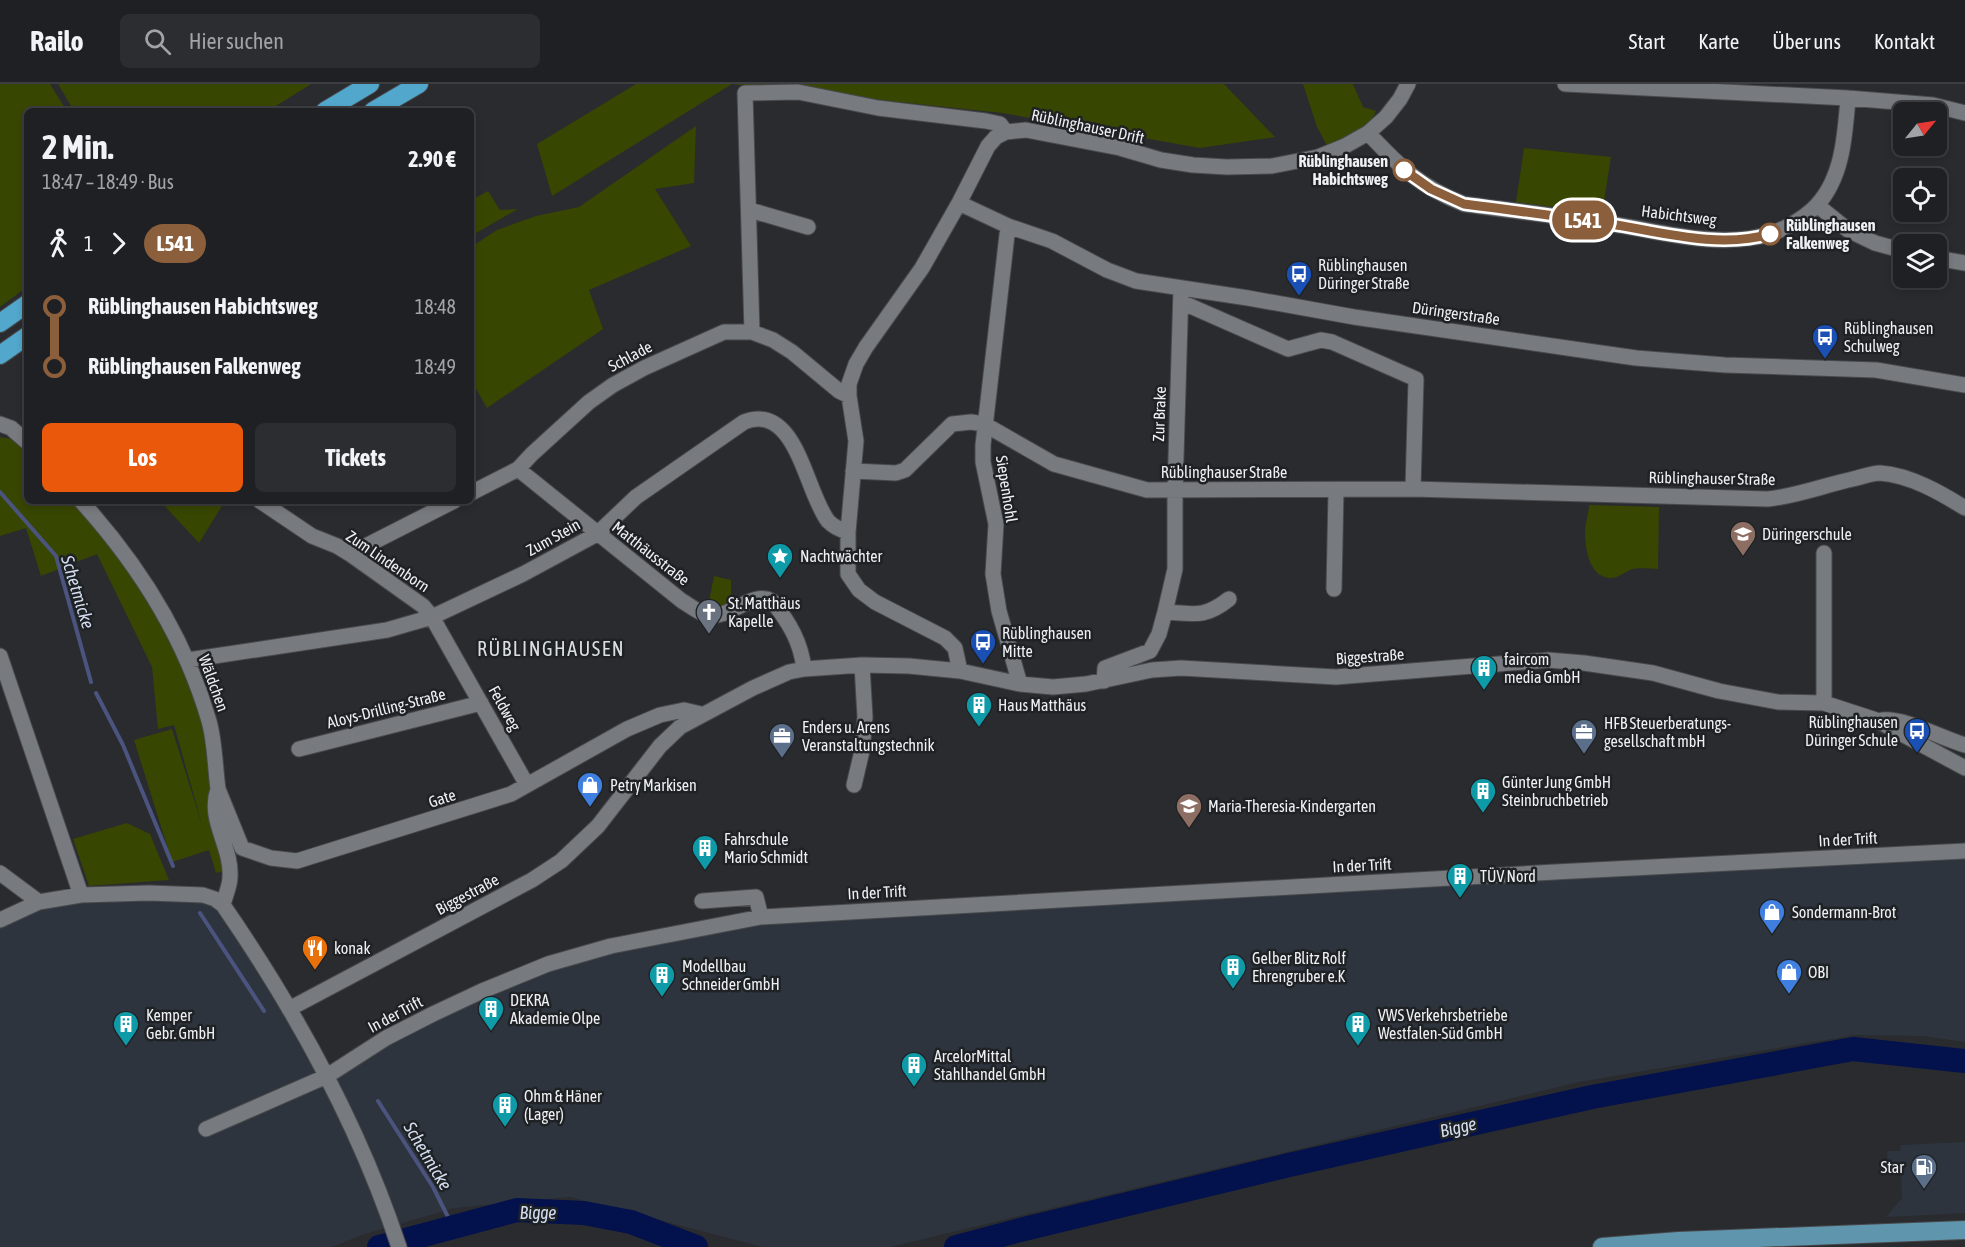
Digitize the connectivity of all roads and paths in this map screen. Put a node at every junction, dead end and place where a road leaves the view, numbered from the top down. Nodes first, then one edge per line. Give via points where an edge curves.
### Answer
1 (370, 84) edge
2 (419, 84) edge
3 (1408, 84) edge
4 (1565, 84) edge
5 (1848, 98) junction
6 (330, 108) edge
7 (378, 108) edge
8 (1965, 113) edge
9 (1006, 132) junction
10 (1368, 133) junction
11 (959, 204) junction
12 (1817, 205) junction
13 (750, 210) junction
14 (1008, 226) junction
15 (808, 227) dead end
16 (1893, 248) edge
17 (1947, 260) edge
18 (1965, 263) edge
19 (1181, 295) junction
20 (24, 306) edge
21 (0, 323) edge
22 (752, 332) junction
23 (24, 338) edge
24 (0, 355) edge
25 (1965, 385) edge
26 (849, 396) junction
27 (0, 424) edge
28 (984, 424) junction
29 (24, 439) edge
30 (518, 470) junction
31 (853, 471) junction
32 (1413, 489) junction
33 (1175, 491) junction
34 (1336, 491) junction
35 (474, 492) edge
36 (84, 504) edge
37 (264, 504) edge
38 (448, 504) edge
39 (1965, 508) edge
40 (848, 532) junction
41 (597, 534) junction
42 (1824, 553) dead end
43 (350, 554) junction
44 (1334, 589) dead end
45 (1229, 599) dead end
46 (1166, 612) junction
47 (432, 617) junction
48 (0, 656) edge
49 (188, 660) junction
50 (862, 666) junction
51 (804, 669) junction
52 (960, 671) junction
53 (1104, 681) junction
54 (1020, 684) junction
55 (481, 703) junction
56 (1824, 703) junction
57 (701, 714) junction
58 (1876, 720) junction
59 (1965, 745) edge
60 (299, 749) dead end
61 (1965, 768) edge
62 (527, 785) junction
63 (854, 785) dead end
64 (218, 789) junction
65 (1965, 851) edge
66 (0, 873) edge
67 (81, 895) junction
68 (702, 901) dead end
69 (39, 902) junction
70 (223, 905) junction
71 (761, 917) junction
72 (0, 920) edge
73 (289, 1009) junction
74 (327, 1076) junction
75 (206, 1129) dead end
76 (1965, 1230) edge
77 (399, 1247) edge
78 (1602, 1247) edge

1 - 6 highway
2 - 7 highway
3 - 10 street, Rüblinghauser Drift via 1386,117
4 - 5 street
5 - 8 street via 1933,105
5 - 12 street, Habichtsweg via 1843,151 1832,181
9 - 10 street, Rüblinghauser Drift via 1026,130 1161,160 1227,167 1272,166 1318,157
9 - 11 street via 988,146
9 - 13 street via 1000,124 986,121 878,108 798,92 745,93
10 - 12 street, Habichtsweg via 1415,179 1464,204 1720,239 1770,234
11 - 14 street, Düringerstraße
11 - 26 street via 922,268 856,364
12 - 16 street via 1848,230
13 - 15 street
13 - 22 street
14 - 19 street, Düringerstraße via 1052,241 1107,270
14 - 28 street, Siepenhohl
17 - 18 street
19 - 25 street, Düringerstraße via 1248,298 1636,358 1876,370
19 - 32 street, Düringerstraße via 1288,350 1321,340 1332,342 1416,378
19 - 33 street, Zur Brake
20 - 21 highway
22 - 26 street, Schlade via 792,352
22 - 30 street, Schlade via 724,332 703,340 613,385 589,402
23 - 24 highway
26 - 31 street via 856,441
27 - 29 street
28 - 31 street, Rüblinghauser Straße via 952,424 914,464 897,473
28 - 33 street, Rüblinghauser Straße via 1054,464 1147,490
28 - 54 street, Siepenhohl via 983,462 996,524 993,574
30 - 35 street, Schlade
30 - 41 street, Matthäusstraße
31 - 40 street
32 - 34 street, Rüblinghauser Straße
32 - 39 street, Rüblinghauser Straße via 1768,498 1879,473 1933,490
33 - 34 street, Rüblinghauser Straße
33 - 46 street, Zur Brake via 1174,569
34 - 44 street
36 - 49 street, Wäldchen via 129,558
37 - 43 street, Zum Lindenborn via 312,536
38 - 43 street
40 - 41 street, Zum Stein via 834,526 822,511 800,460 779,426 752,419 636,497
40 - 52 street via 848,574 859,590 945,638 955,648
41 - 47 street, Zum Stein
41 - 51 street, Matthäusstraße via 682,601 708,615 725,613 756,599 772,601 796,634
42 - 56 street
43 - 47 street, Zum Lindenborn via 423,606
45 - 46 street via 1210,612
46 - 53 street, Zur Brake via 1150,651 1105,668
47 - 49 street, Zum Stein via 387,630
47 - 55 street, Feldweg
48 - 67 street
49 - 64 street, Wäldchen via 209,723
50 - 51 street, Biggestraße
50 - 52 street, Biggestraße
50 - 63 street via 865,717
51 - 57 street, Biggestraße via 789,672
52 - 54 street, Biggestraße
53 - 54 street, Biggestraße via 1053,687
53 - 56 street, Biggestraße via 1181,668 1336,677 1548,660 1653,674 1719,692 1778,702
55 - 60 street, Aloys-Drilling-Straße
55 - 62 street, Feldweg
56 - 58 street, Biggestraße
57 - 62 street, Gate via 684,710 660,715
57 - 73 street, Biggestraße via 660,746 598,826 561,861
58 - 59 street, Biggestraße via 1891,719
58 - 61 street, Biggestraße
62 - 64 street, Gate via 501,798 297,861 271,858 242,848
64 - 70 street, Wäldchen via 215,815 230,877
65 - 71 street, In der Trift
66 - 69 street
67 - 69 street
67 - 70 street via 203,894
68 - 71 street via 756,897
69 - 72 street
70 - 73 street
71 - 74 street, In der Trift via 611,946 548,964 433,1014 386,1038
73 - 74 street
74 - 75 street, In der Trift
74 - 77 street
76 - 78 main road

